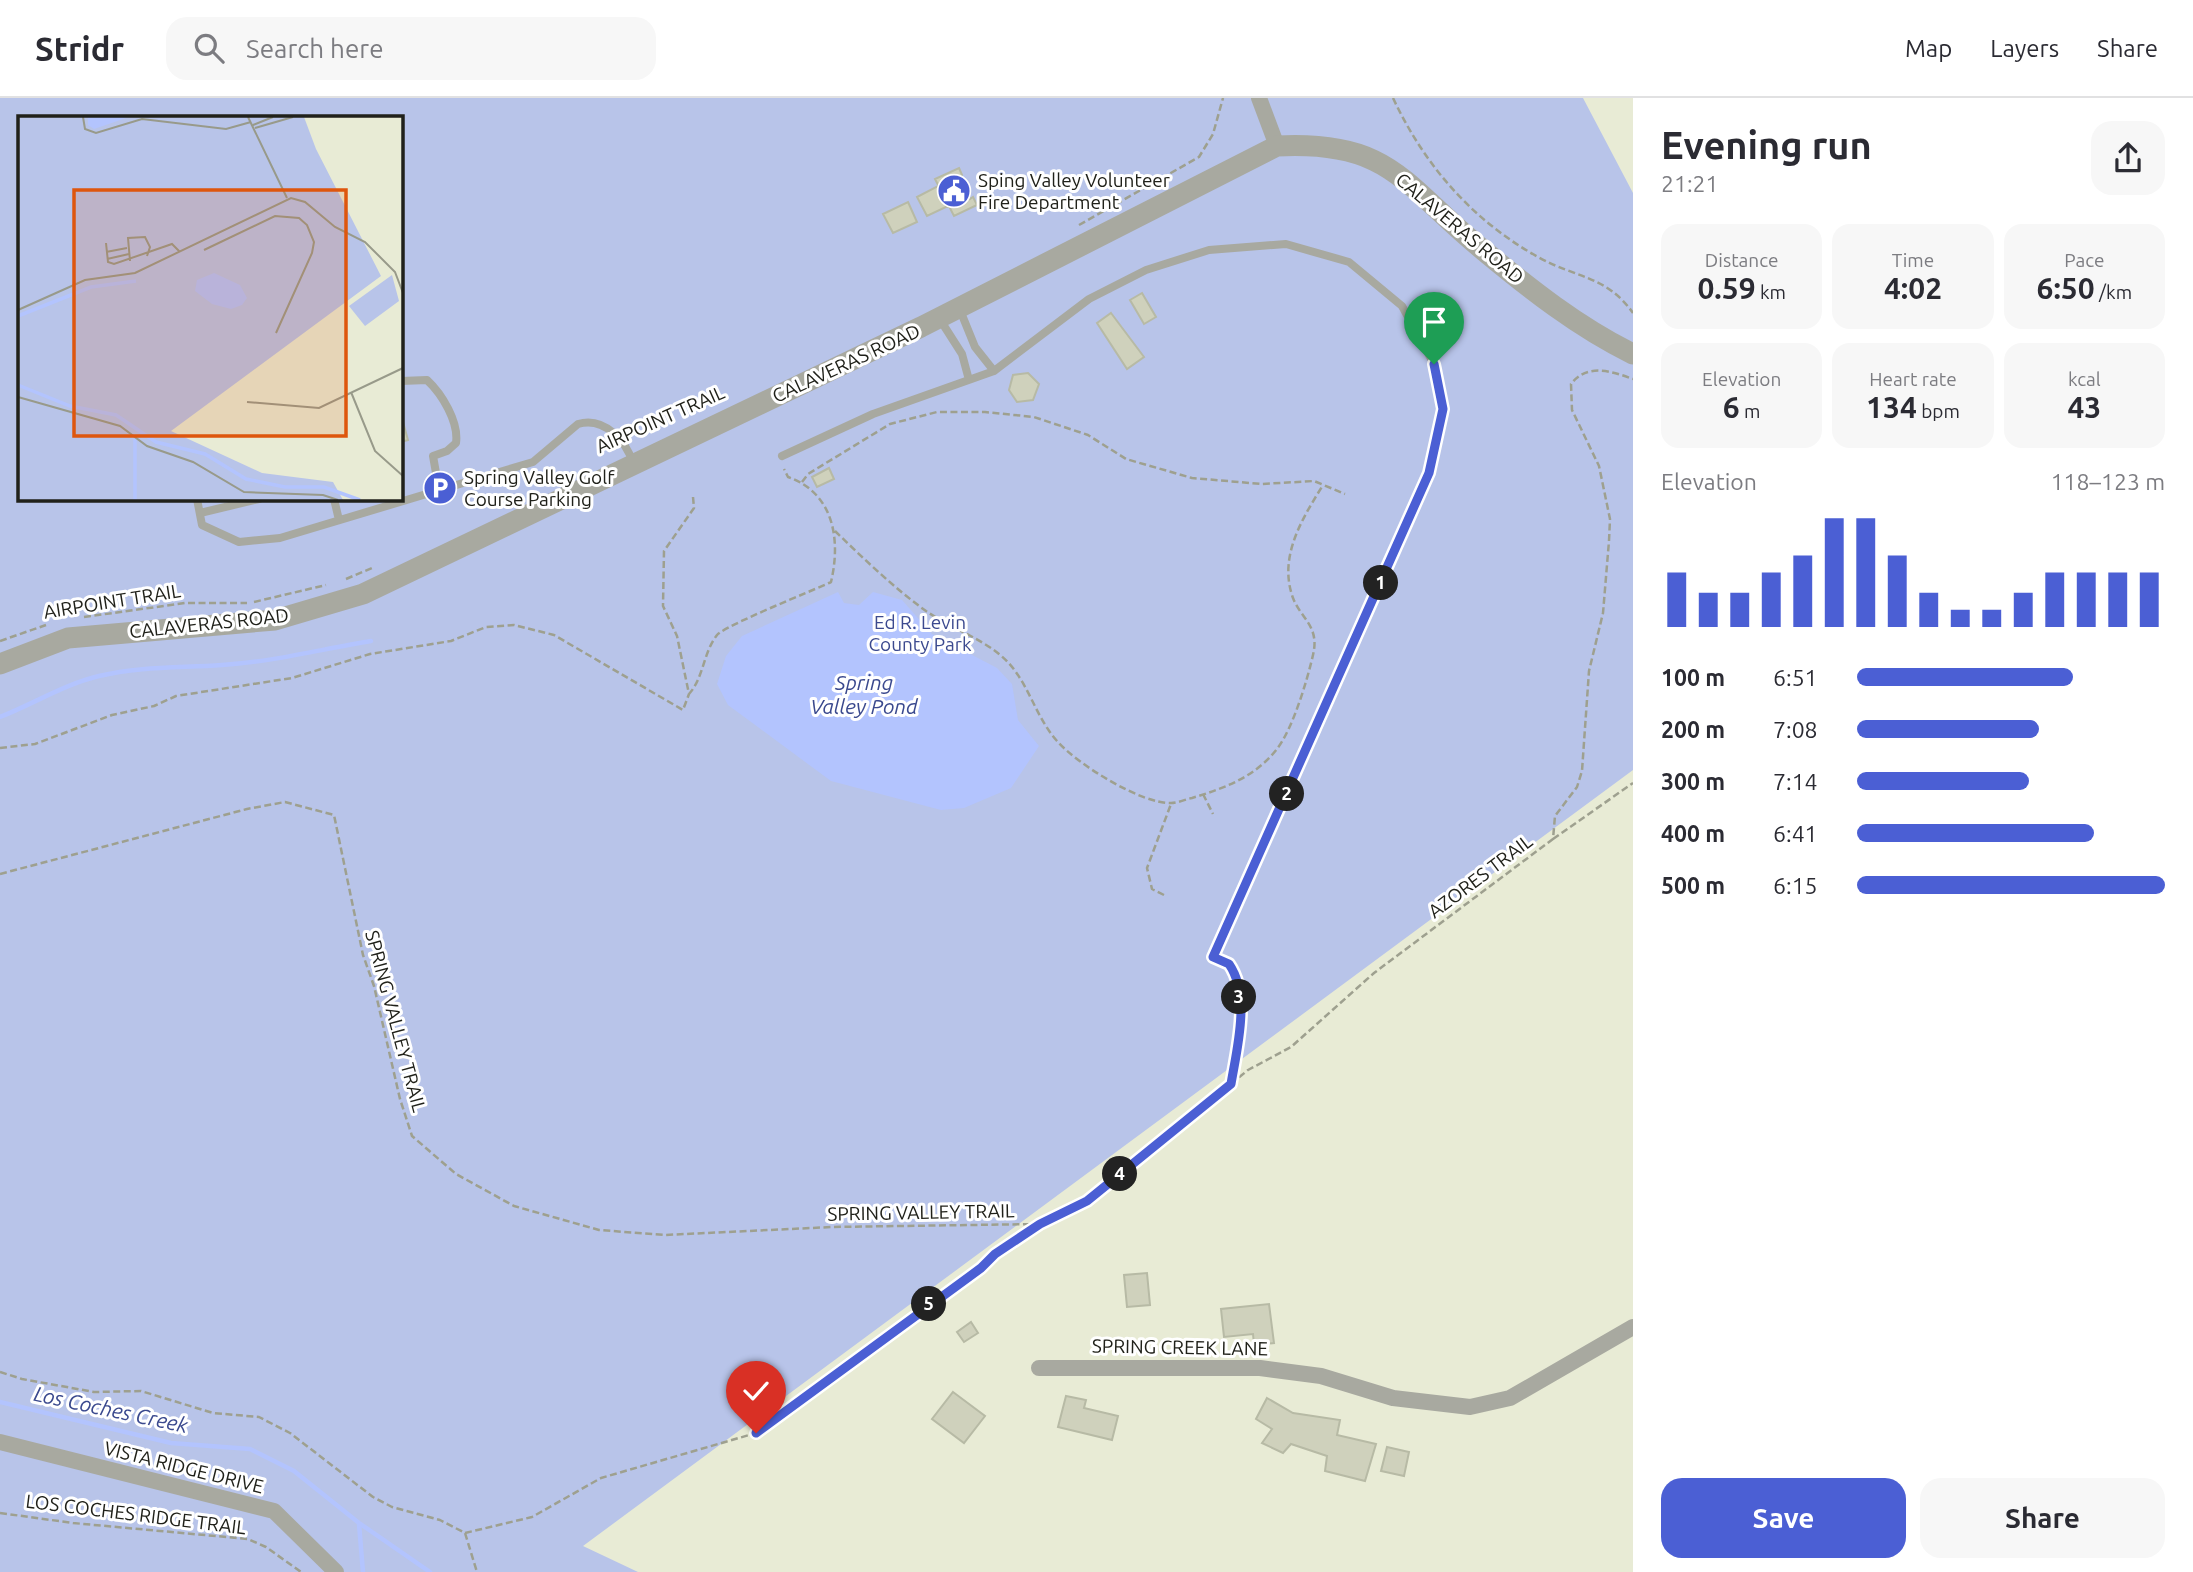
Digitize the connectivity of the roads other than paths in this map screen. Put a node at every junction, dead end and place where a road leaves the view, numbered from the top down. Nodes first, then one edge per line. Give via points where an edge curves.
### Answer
1 (1259, 98) edge
2 (1277, 146) junction
3 (959, 308) junction
4 (939, 318) junction
5 (1633, 354) edge
6 (994, 371) junction
7 (969, 380) junction
8 (402, 381) edge
9 (782, 456) dead end
10 (633, 463) junction
11 (439, 490) junction
12 (197, 500) edge
13 (255, 500) edge
14 (334, 500) edge
15 (200, 513) junction
16 (339, 520) junction
17 (0, 664) edge
18 (1213, 957) road end
19 (1633, 1327) edge
20 (1039, 1367) dead end
21 (0, 1442) edge
22 (336, 1572) edge

1 - 2 street
2 - 3 street, CALAVERAS ROAD
2 - 5 street, CALAVERAS ROAD via 1330,145 1390,168 1411,182 1481,249 1567,315
3 - 4 street, CALAVERAS ROAD
3 - 6 lane via 975,347
4 - 7 lane via 962,354
4 - 10 street, CALAVERAS ROAD
6 - 7 lane
6 - 18 lane via 1089,299 1146,270 1209,250 1286,244 1349,262 1402,306 1434,364 1443,409 1429,473
7 - 9 lane via 873,414
8 - 11 lane via 427,380 454,421 456,443 433,456
10 - 11 lane via 628,447 607,428 587,421 533,462
10 - 17 street, CALAVERAS ROAD via 363,594 275,620 68,638
11 - 16 lane
12 - 15 lane
13 - 15 lane
14 - 16 lane
15 - 16 lane via 202,525 239,542 279,538
19 - 20 street, SPRING CREEK LANE via 1510,1398 1470,1407 1393,1398 1321,1376 1260,1367
21 - 22 street, VISTA RIDGE DRIVE via 274,1511

